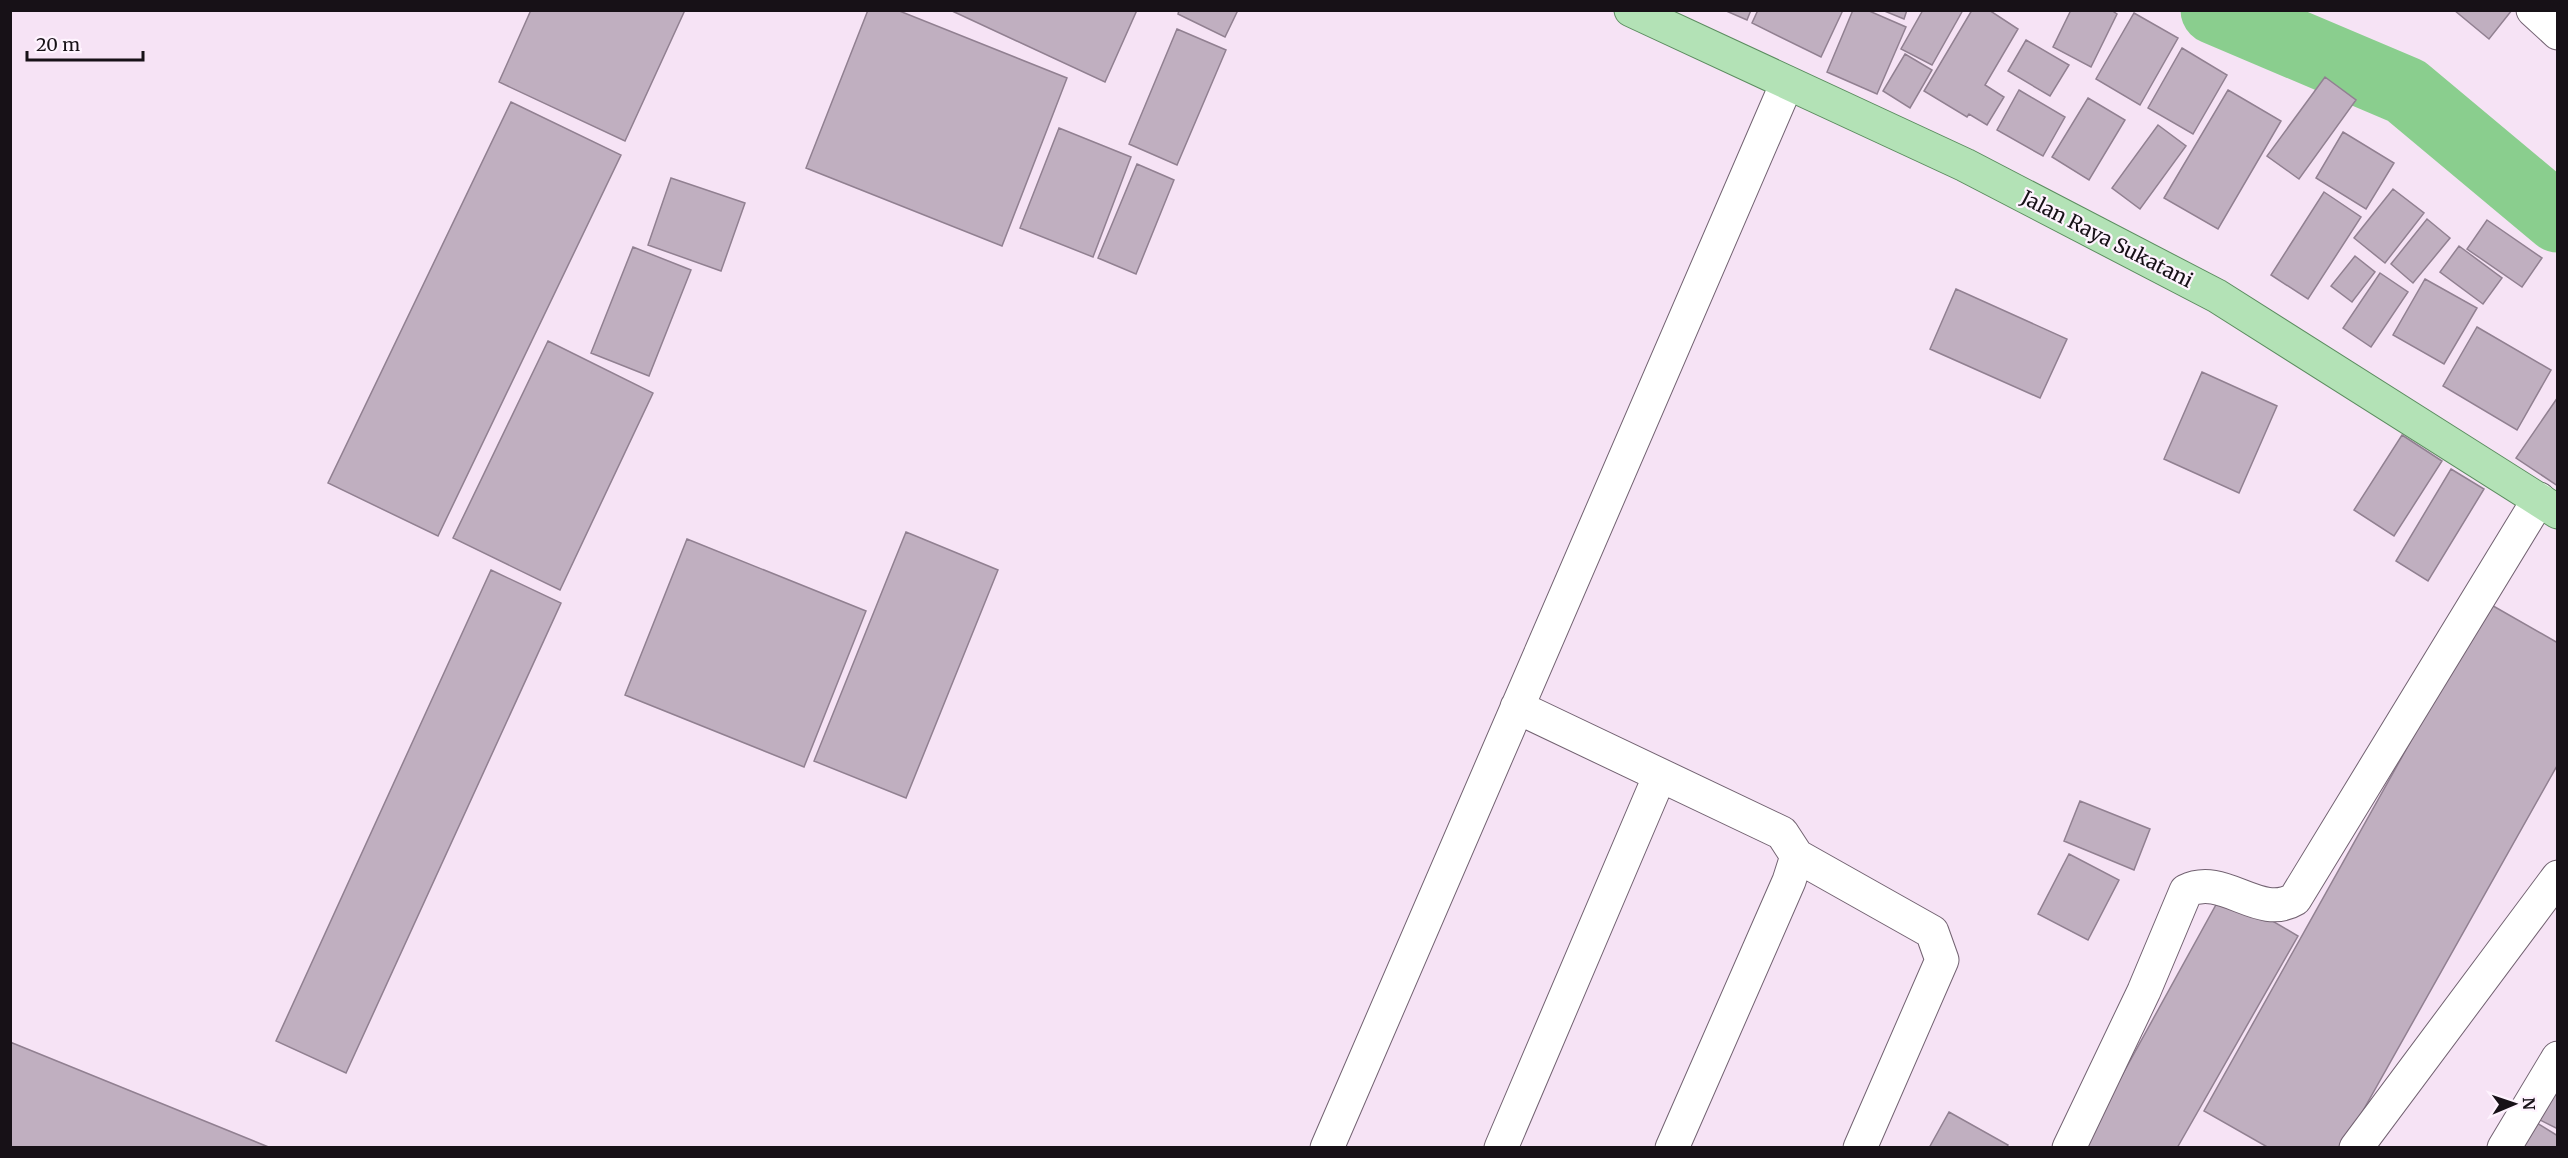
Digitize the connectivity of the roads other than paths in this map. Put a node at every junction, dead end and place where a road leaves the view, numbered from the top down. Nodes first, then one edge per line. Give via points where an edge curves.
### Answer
1 (1631, 10) edge
2 (2533, 10) edge
3 (1668, 18) edge
4 (2558, 33) edge
5 (1787, 82) junction
6 (2548, 505) edge
7 (1517, 707) junction
8 (1660, 775) junction
9 (1797, 856) junction
10 (2558, 877) edge
11 (2558, 1058) edge
12 (1326, 1148) edge
13 (1501, 1148) edge
14 (1672, 1148) edge
15 (1860, 1148) edge
16 (2069, 1148) edge
17 (2356, 1148) edge
18 (2504, 1148) edge

1 - 3 main road, Jalan Raya Sukatani
2 - 4 street
3 - 5 main road, Jalan Raya Sukatani
5 - 6 main road, Jalan Raya Sukatani via 1965,165 2217,296
5 - 7 street
6 - 16 street via 2295,899 2276,906 2205,885 2186,891 2144,991
7 - 8 street
7 - 12 street
8 - 9 street via 1782,833
8 - 13 street
9 - 14 street
9 - 15 street via 1932,932 1941,960
10 - 17 street
11 - 18 street

